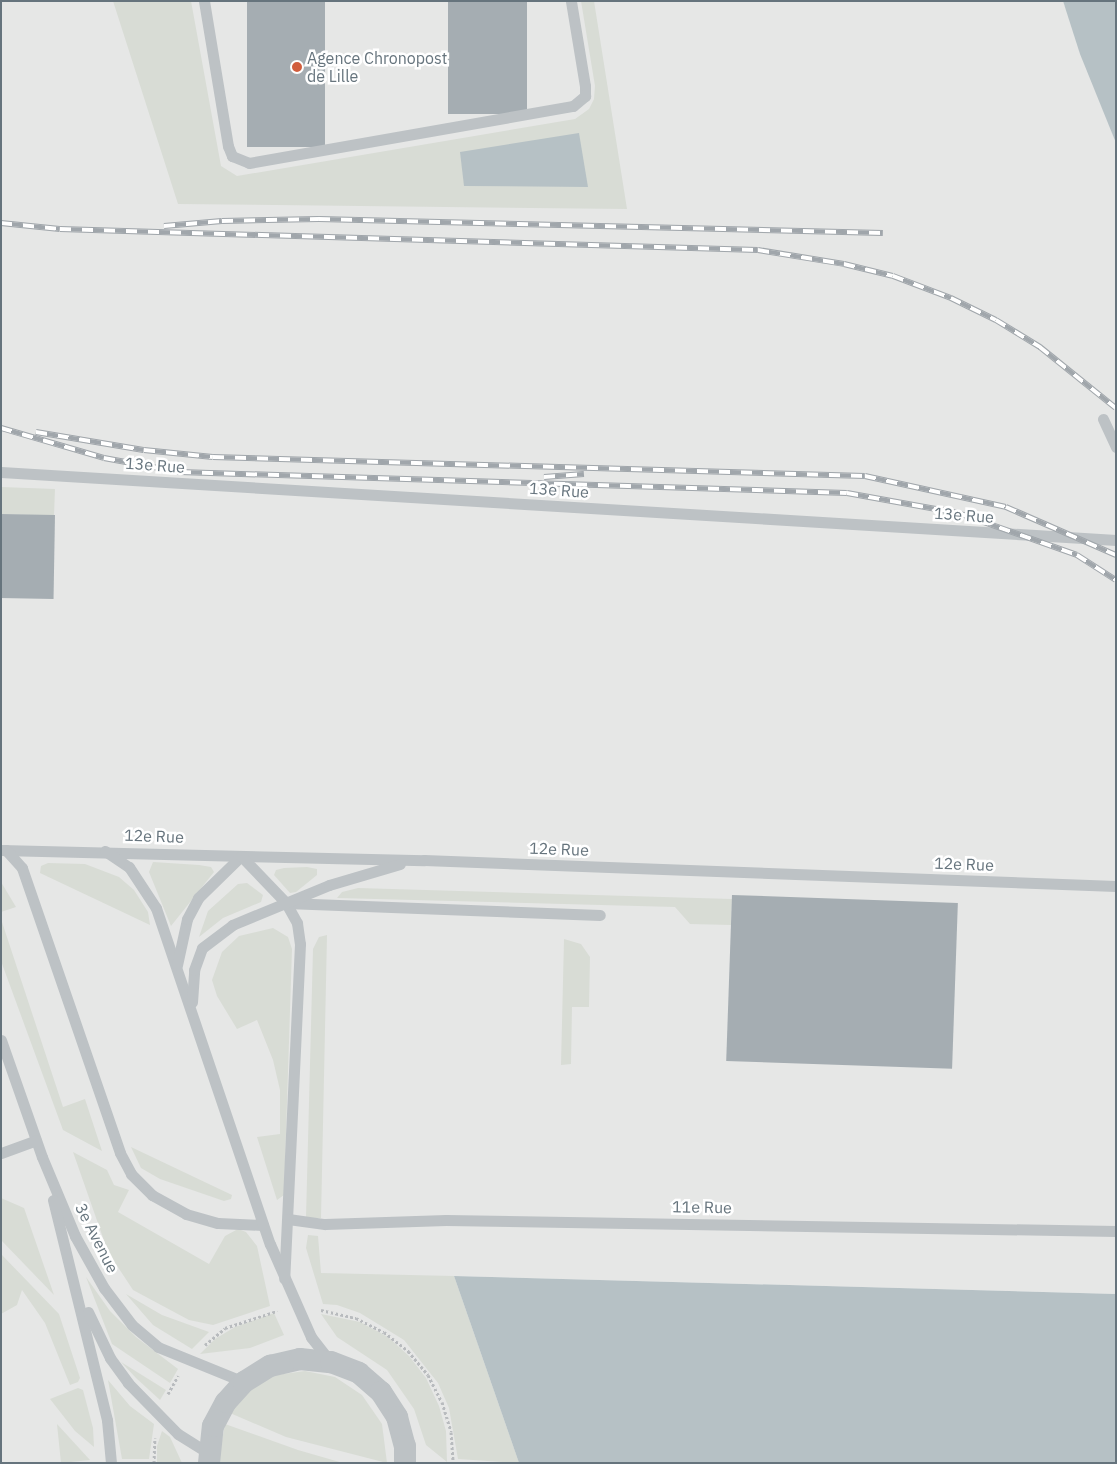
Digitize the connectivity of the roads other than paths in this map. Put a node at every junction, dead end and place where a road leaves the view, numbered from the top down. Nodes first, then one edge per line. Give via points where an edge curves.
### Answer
1 (204, 1) edge
2 (571, 1) edge
3 (1103, 419) dead end
4 (1116, 447) edge
5 (1, 472) edge
6 (1116, 540) edge
7 (4, 850) edge
8 (105, 851) junction
9 (241, 856) junction
10 (424, 860) junction
11 (1116, 886) edge
12 (286, 903) junction
13 (600, 915) dead end
14 (177, 965) junction
15 (192, 1011) junction
16 (1, 1040) edge
17 (36, 1140) junction
18 (1, 1153) edge
19 (42, 1157) junction
20 (288, 1219) junction
21 (263, 1225) junction
22 (1116, 1231) edge
23 (71, 1264) junction
24 (284, 1280) junction
25 (331, 1362) junction
26 (244, 1382) junction
27 (209, 1458) edge
28 (111, 1463) edge
29 (405, 1463) edge

1 - 2 lane via 228,146 232,156 249,163 574,106 585,96 585,86
3 - 4 lane
5 - 6 lane, 13e Rue
7 - 8 lane, 12e Rue
7 - 21 lane via 22,868 120,1153 131,1174 152,1195 186,1214 218,1223
8 - 9 lane, 12e Rue
8 - 14 lane via 129,867 143,884 156,908
9 - 10 lane, 12e Rue
9 - 12 lane
9 - 14 lane via 198,898 187,919
10 - 11 lane, 12e Rue
10 - 12 lane via 377,869
12 - 13 lane
12 - 15 lane via 232,925 202,948 194,970
12 - 20 lane via 297,923 300,944
14 - 15 lane
15 - 21 lane
16 - 17 lane, 3e Avenue
17 - 18 lane
17 - 19 lane, 3e Avenue
19 - 23 lane
19 - 26 lane, 3e Avenue via 75,1236 104,1288 132,1325 158,1347
20 - 22 lane, 11e Rue via 325,1224 446,1220
20 - 24 lane
21 - 24 lane
23 - 27 lane via 92,1323 128,1383 178,1434
23 - 28 lane via 107,1420
24 - 25 lane via 310,1337
25 - 26 street via 300,1359 270,1366
25 - 29 street via 358,1373 381,1392 397,1417 405,1446
26 - 27 street via 226,1402 214,1426

